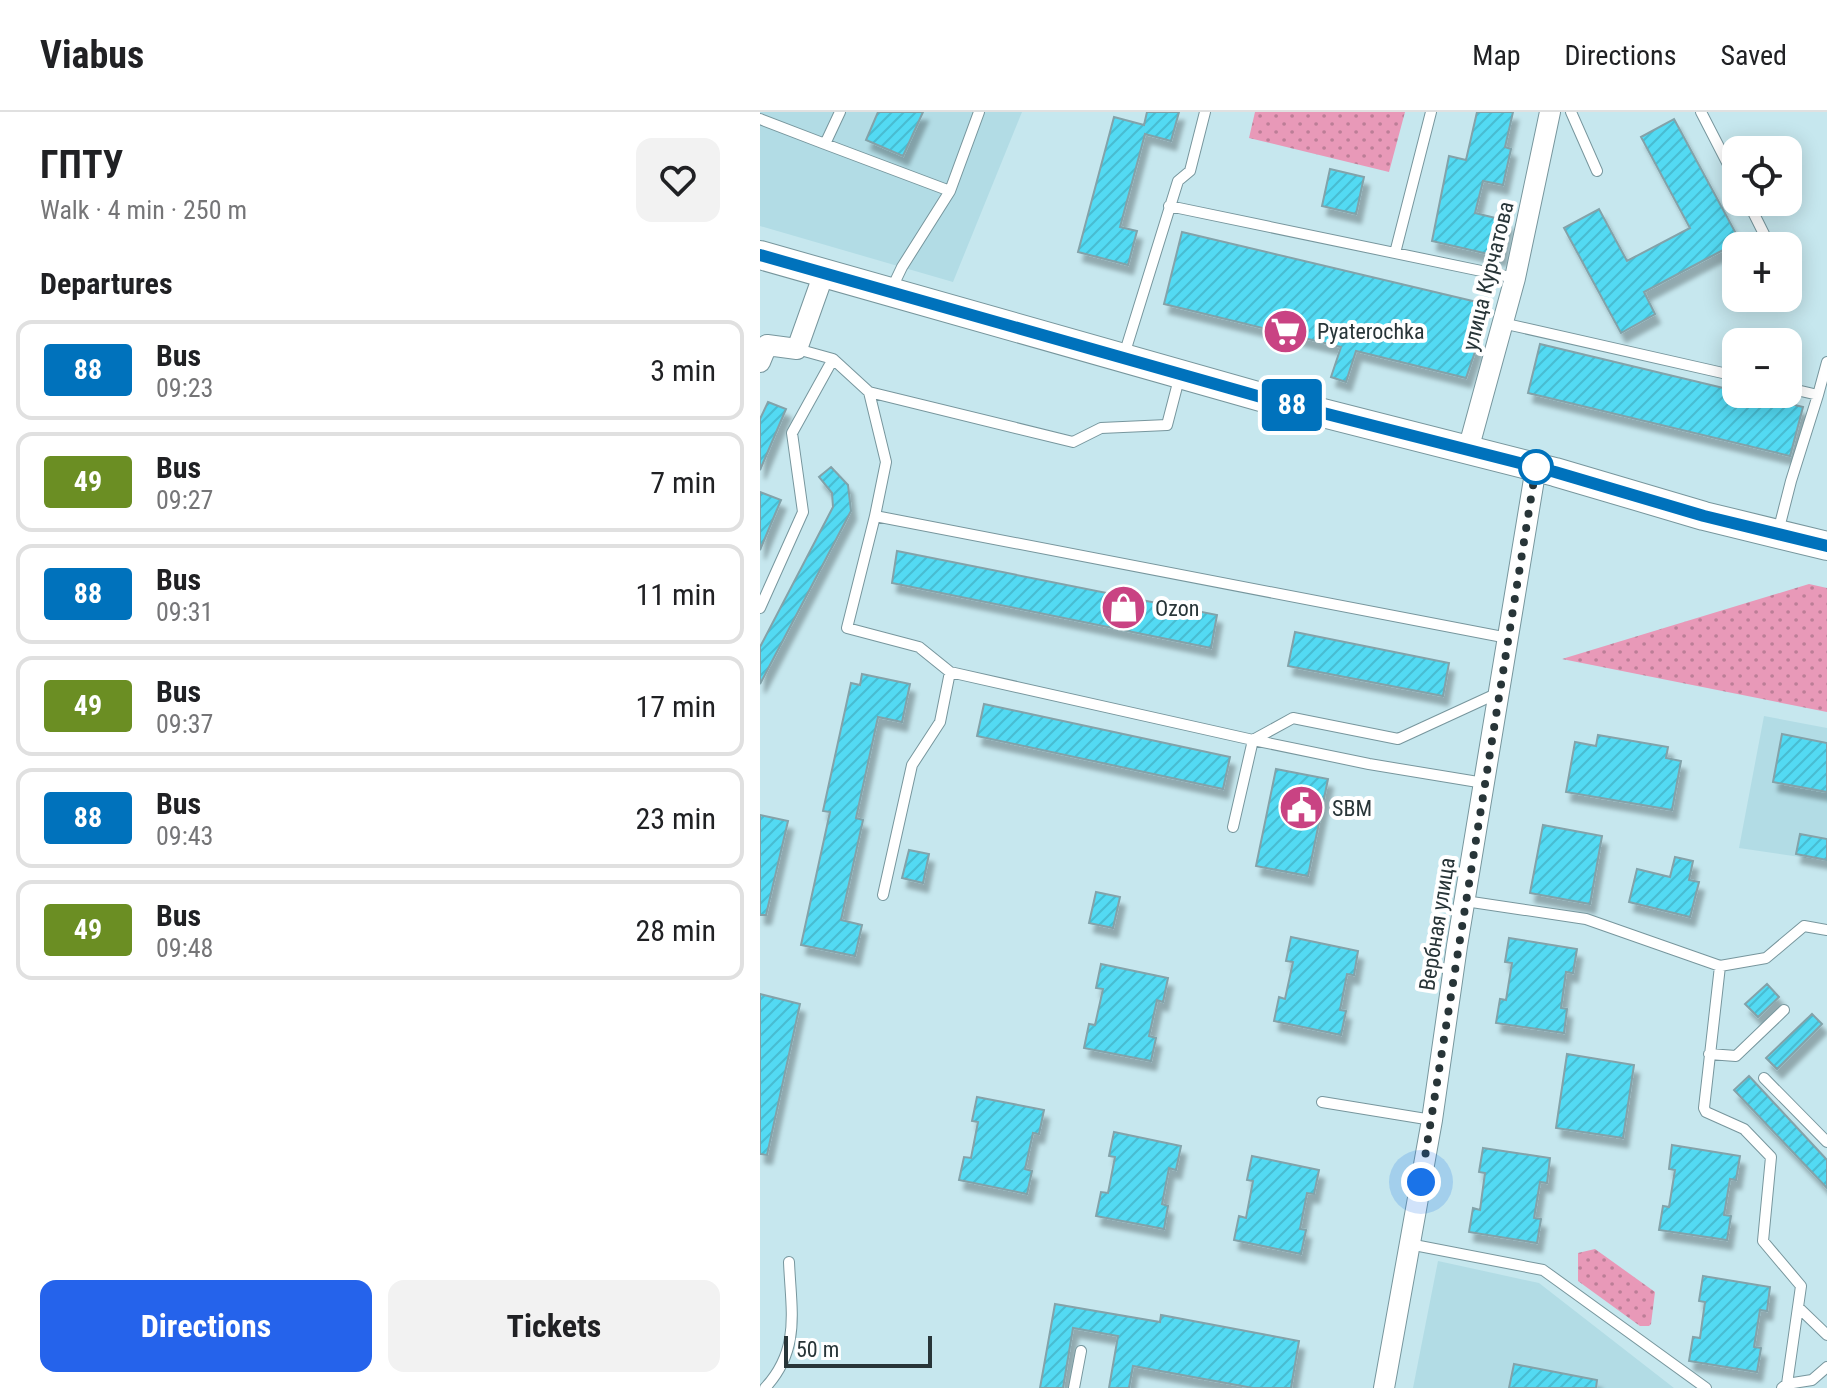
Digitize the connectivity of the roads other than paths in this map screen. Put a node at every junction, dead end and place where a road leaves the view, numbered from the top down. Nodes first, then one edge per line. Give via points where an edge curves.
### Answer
1 (840, 112) edge
2 (979, 112) edge
3 (1205, 112) edge
4 (1431, 112) edge
5 (1550, 112) edge
6 (1571, 112) edge
7 (1701, 112) edge
8 (760, 119) edge
9 (825, 144) junction
10 (1722, 153) edge
11 (1597, 171) dead end
12 (950, 191) junction
13 (1169, 206) junction
14 (1395, 253) junction
15 (760, 255) edge
16 (824, 273) junction
17 (1515, 278) junction
18 (891, 292) junction
19 (1502, 323) junction
20 (797, 349) junction
21 (762, 350) edge
22 (1123, 356) junction
23 (833, 359) junction
24 (1827, 362) edge
25 (1722, 373) edge
26 (1180, 374) junction
27 (1802, 391) edge
28 (869, 392) junction
29 (1818, 395) junction
30 (1468, 450) junction
31 (1536, 467) junction
32 (875, 516) junction
33 (1777, 534) junction
34 (1827, 546) edge
35 (760, 608) edge
36 (1508, 638) junction
37 (950, 672) junction
38 (1501, 692) junction
39 (1253, 740) junction
40 (1484, 783) junction
41 (1233, 827) dead end
42 (883, 895) dead end
43 (1465, 901) junction
44 (1827, 930) edge
45 (1720, 966) junction
46 (1784, 1010) dead end
47 (1709, 1054) junction
48 (1764, 1078) dead end
49 (1322, 1102) dead end
50 (1432, 1120) junction
51 (1827, 1142) edge
52 (1409, 1244) junction
53 (789, 1262) dead end
54 (1799, 1308) junction
55 (1827, 1335) edge
56 (1081, 1351) dead end
57 (1827, 1367) edge
58 (1785, 1386) edge
59 (765, 1388) edge
60 (1074, 1388) edge
61 (1384, 1388) edge
62 (1706, 1388) edge

1 - 9 lane
2 - 12 lane
3 - 13 lane via 1190,171 1178,181
4 - 14 lane
5 - 17 street, улица Курчатова
6 - 11 lane
7 - 10 lane
8 - 9 lane
9 - 12 lane
12 - 18 lane
13 - 14 lane
13 - 22 lane
14 - 17 lane
15 - 16 main road
16 - 18 main road
16 - 20 street
17 - 19 street, улица Курчатова
18 - 22 main road
19 - 25 lane
19 - 30 street, улица Курчатова
20 - 21 street
20 - 23 lane
22 - 26 main road
23 - 28 lane
23 - 35 lane via 792,433 803,512
24 - 29 lane
26 - 28 lane via 1167,425 1101,428 1073,442
26 - 30 main road
27 - 29 lane
28 - 32 lane via 886,462
29 - 33 lane
30 - 31 main road
31 - 33 main road
31 - 36 street, Вербная улица
32 - 36 lane
32 - 37 lane via 847,628 919,647
33 - 34 main road
36 - 38 street, Вербная улица
37 - 39 lane
37 - 42 lane via 940,722 912,765
38 - 39 lane via 1398,739 1293,718
38 - 40 street, Вербная улица
39 - 40 lane
39 - 41 lane
40 - 43 street, Вербная улица
43 - 45 lane via 1586,919
43 - 50 street, Вербная улица
44 - 45 lane via 1804,926 1766,958
45 - 47 lane
46 - 47 lane via 1736,1056
47 - 54 lane via 1706,1112 1744,1129 1771,1157 1763,1241 1801,1286
48 - 51 lane
49 - 50 lane
50 - 52 street, Вербная улица
52 - 61 street, Вербная улица
52 - 62 lane via 1543,1270
53 - 59 lane via 791,1333 780,1372
54 - 55 lane
54 - 58 lane
56 - 60 lane
57 - 58 lane via 1812,1380

